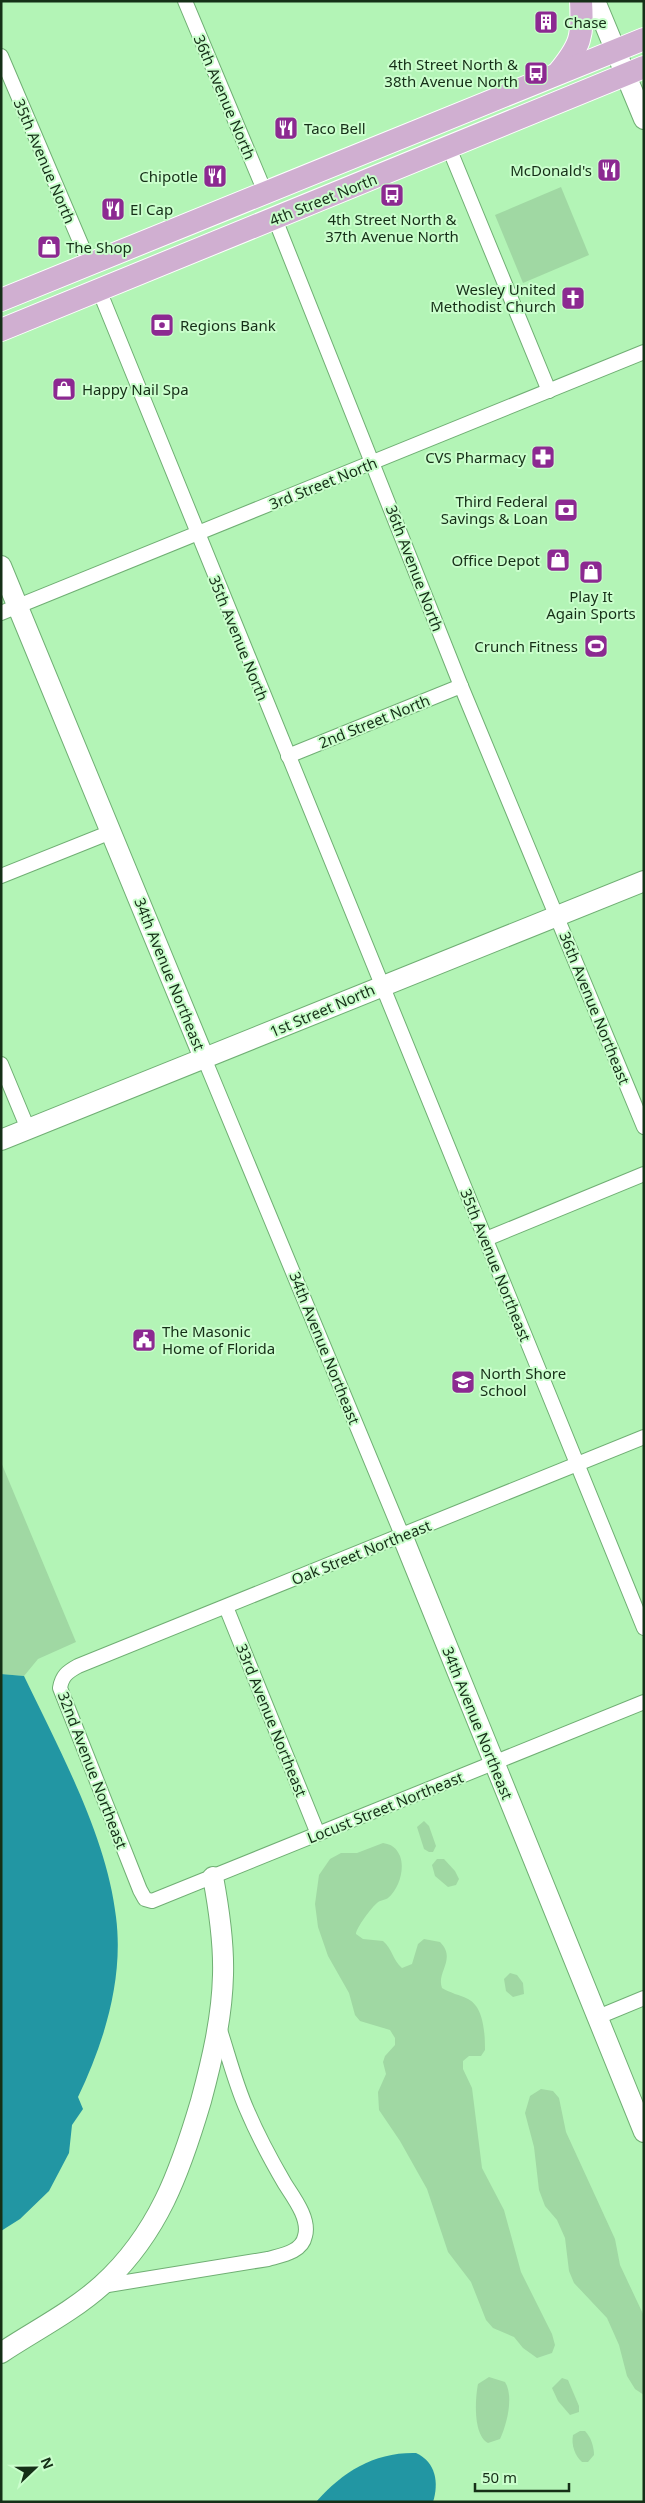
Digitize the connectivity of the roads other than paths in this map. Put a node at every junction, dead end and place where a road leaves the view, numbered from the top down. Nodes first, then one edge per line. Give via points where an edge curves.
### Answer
1 (185, 1) edge
2 (581, 1) edge
3 (596, 1) edge
4 (644, 39) edge
5 (616, 50) junction
6 (1, 56) edge
7 (635, 71) edge
8 (557, 74) junction
9 (644, 119) edge
10 (438, 122) junction
11 (449, 148) junction
12 (347, 189) junction
13 (265, 192) junction
14 (275, 219) junction
15 (90, 265) junction
16 (99, 290) junction
17 (1, 300) edge
18 (1, 330) edge
19 (644, 352) edge
20 (549, 390) junction
21 (373, 462) junction
22 (197, 534) junction
23 (1, 566) edge
24 (9, 610) edge
25 (461, 686) junction
26 (288, 756) junction
27 (111, 832) junction
28 (1, 876) edge
29 (644, 881) edge
30 (558, 916) junction
31 (382, 985) junction
32 (204, 1058) junction
33 (1, 1064) edge
34 (644, 1128) edge
35 (28, 1129) junction
36 (1, 1140) edge
37 (644, 1174) edge
38 (486, 1239) junction
39 (644, 1437) edge
40 (576, 1463) junction
41 (402, 1534) junction
42 (226, 1607) junction
43 (644, 1628) edge
44 (78, 1666) joint
45 (644, 1702) edge
46 (494, 1763) junction
47 (318, 1834) junction
48 (213, 1877) junction
49 (135, 1880) joint
50 (644, 1998) edge
51 (598, 2017) junction
52 (219, 2027) junction
53 (644, 2132) edge
54 (101, 2286) junction
55 (1, 2353) edge

1 - 13 street, 36th Avenue North
2 - 8 main road via 580,41
3 - 5 street
4 - 5 main road, 4th Street North
5 - 7 street
5 - 8 main road, 4th Street North
6 - 15 street, 35th Avenue North
7 - 9 street
7 - 11 main road, 4th Street North
8 - 10 main road, 4th Street North
10 - 12 main road via 439,132 435,140 354,174 346,183
10 - 13 main road, 4th Street North
11 - 12 main road, 4th Street North
11 - 20 street
12 - 14 main road, 4th Street North
13 - 15 main road, 4th Street North
13 - 16 main road via 258,207 240,217 107,274
14 - 16 main road, 4th Street North
14 - 21 street, 36th Avenue North
15 - 17 main road, 4th Street North
16 - 18 main road, 4th Street North
16 - 22 street, 35th Avenue North
19 - 20 street, 3rd Street North
20 - 21 street, 3rd Street North
21 - 22 street, 3rd Street North
21 - 25 street, 36th Avenue North
22 - 24 street, 3rd Street North
22 - 26 street, 35th Avenue North
23 - 24 street, 34th Avenue Northeast
24 - 27 street, 34th Avenue Northeast
25 - 26 street, 2nd Street North
25 - 30 street, 36th Avenue North
26 - 31 street, 35th Avenue North
27 - 28 street
27 - 32 street, 34th Avenue Northeast
29 - 30 street, 1st Street North
30 - 31 street, 1st Street North
30 - 34 street, 36th Avenue Northeast
31 - 32 street, 1st Street North
31 - 38 street, 35th Avenue Northeast
32 - 35 street, 1st Street North
32 - 41 street, 34th Avenue Northeast
33 - 35 street
35 - 36 street, 1st Street North
37 - 38 street
38 - 40 street, 35th Avenue Northeast
39 - 40 street, Oak Street Northeast
40 - 41 street, Oak Street Northeast
40 - 43 street, 35th Avenue Northeast
41 - 42 street, Oak Street Northeast
41 - 46 street, 34th Avenue Northeast
42 - 44 street, Oak Street Northeast
42 - 47 street, 33rd Avenue Northeast
44 - 49 street, 32nd Avenue Northeast via 62,1679 60,1688
45 - 46 street, Locust Street Northeast
46 - 47 street, Locust Street Northeast
46 - 51 street, 34th Avenue Northeast
47 - 48 street, Locust Street Northeast
48 - 49 street, Locust Street Northeast via 152,1901 145,1899
48 - 52 street via 219,1908 223,1974
50 - 51 street
51 - 53 street, 34th Avenue Northeast
52 - 54 street via 195,2120 168,2197 131,2254
52 - 54 street via 246,2108 298,2206 306,2225 306,2237 290,2253 268,2259
54 - 55 street

